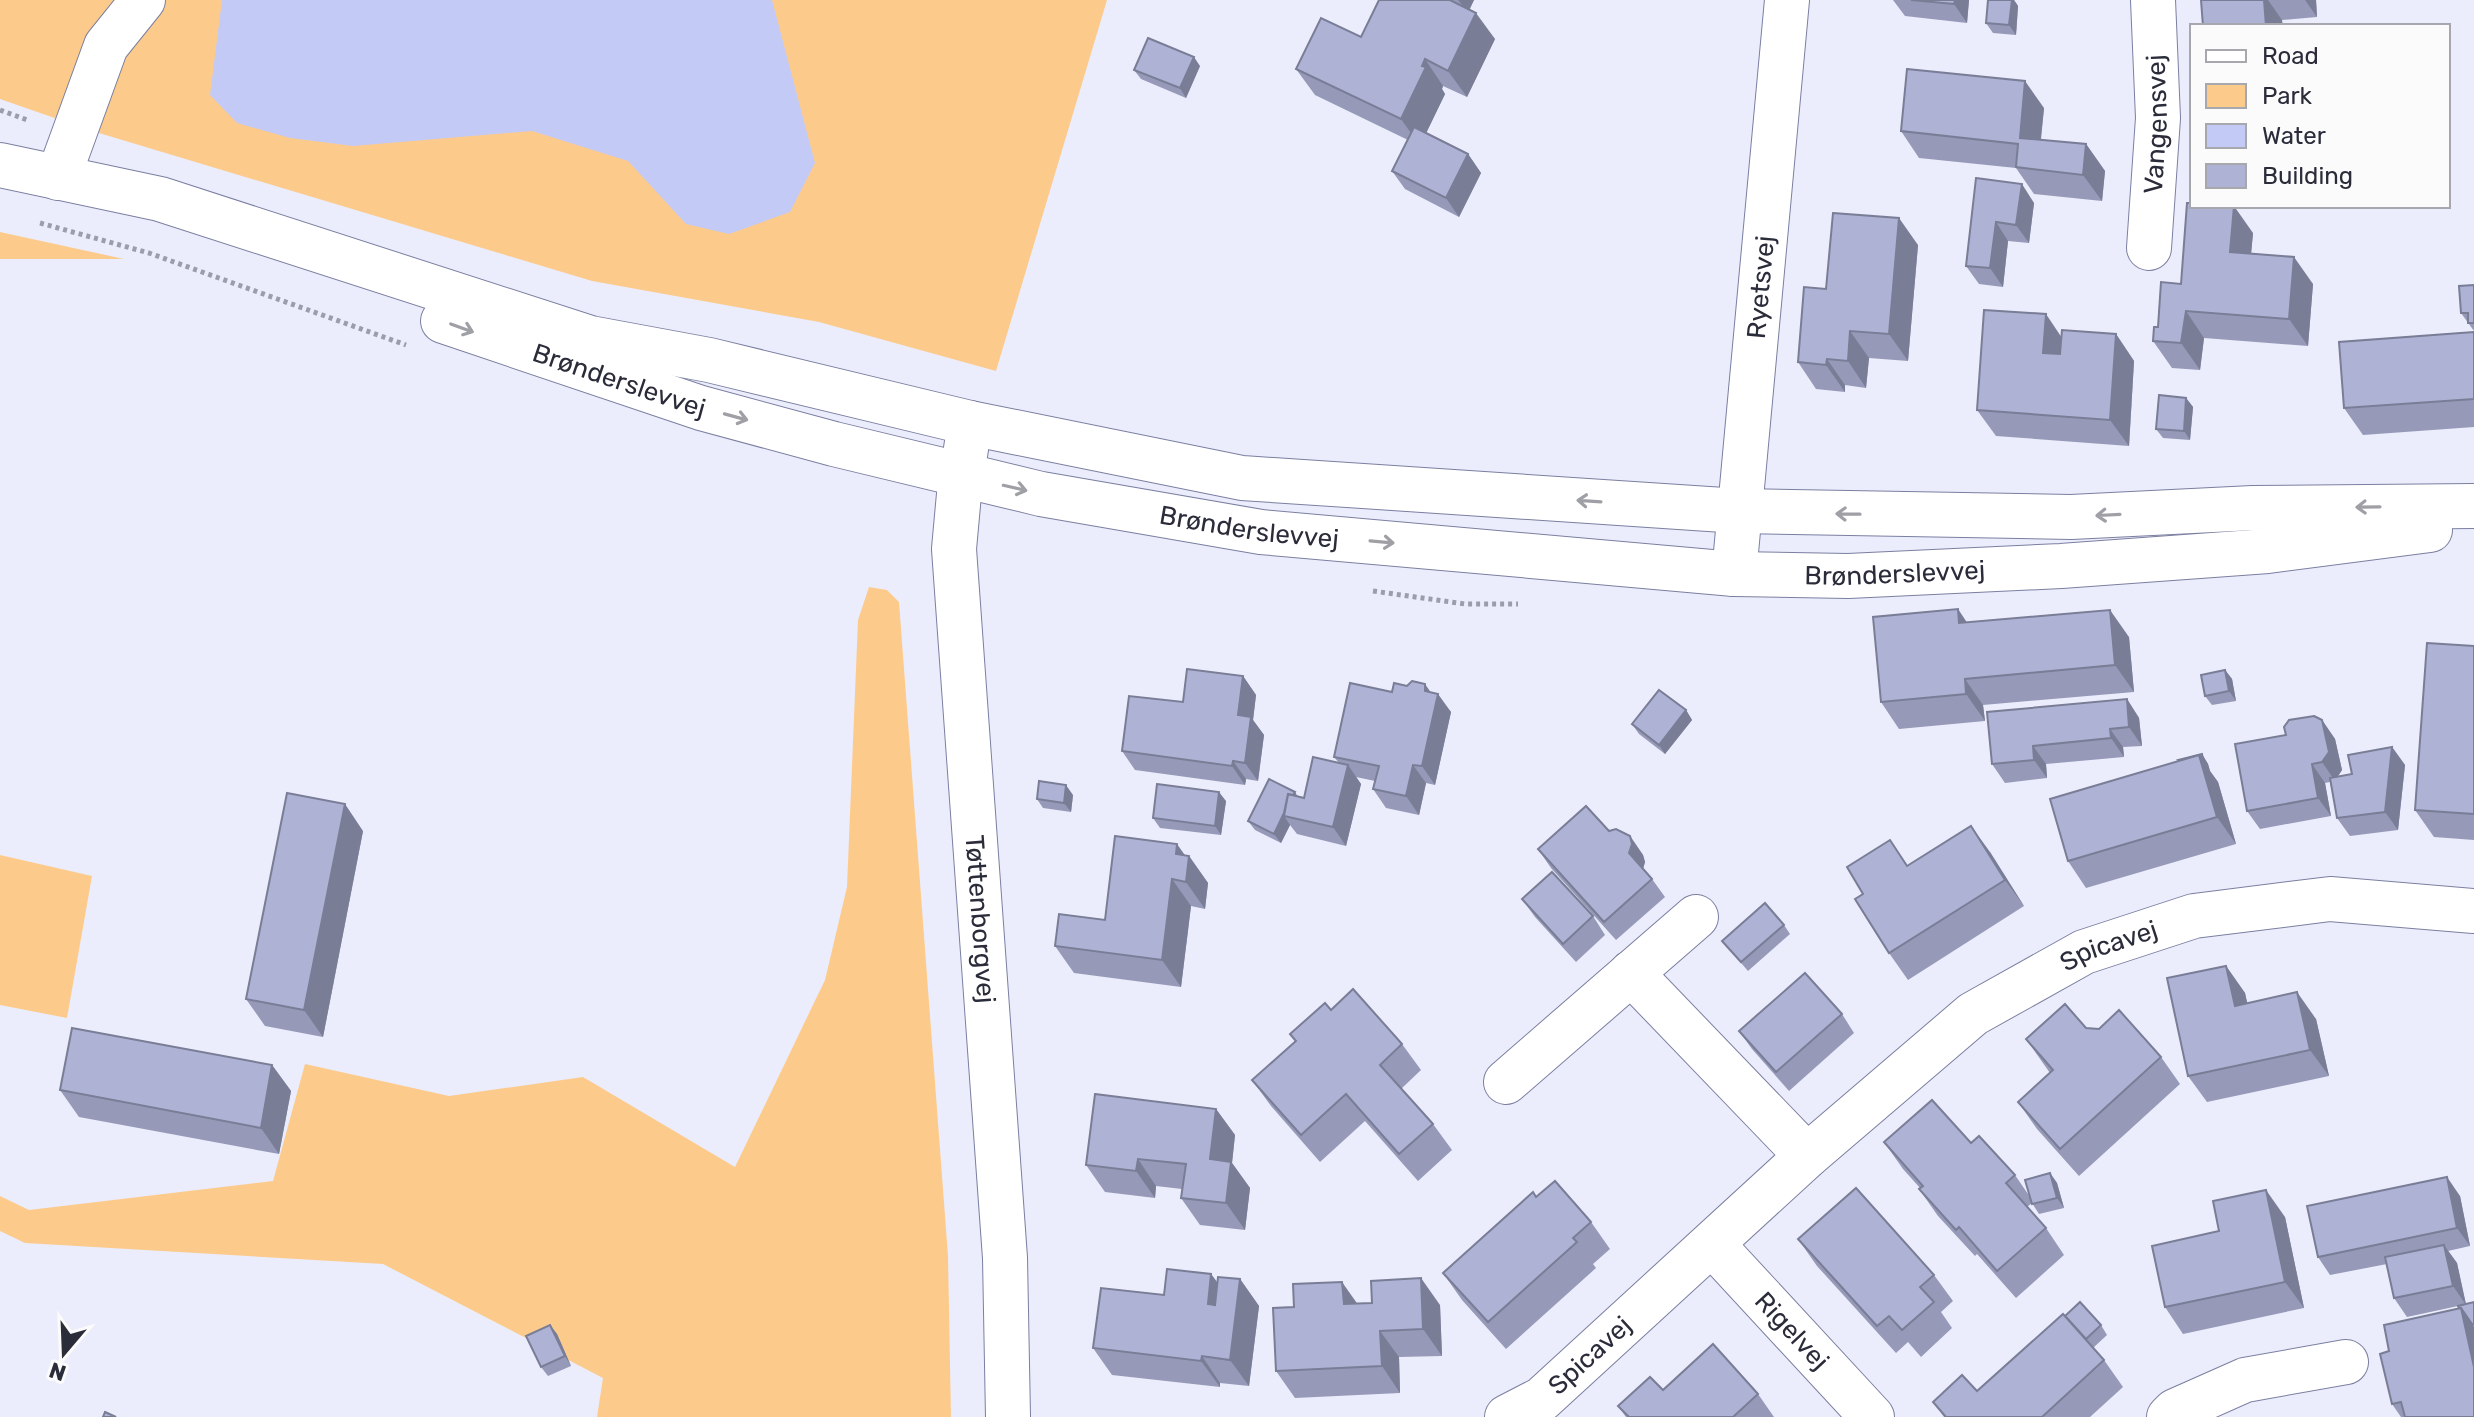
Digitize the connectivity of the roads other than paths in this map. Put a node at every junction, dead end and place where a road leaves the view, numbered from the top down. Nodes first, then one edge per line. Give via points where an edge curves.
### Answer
1 (143, 0) edge
2 (1787, 0) edge
3 (2153, 0) edge
4 (0, 165) edge
5 (66, 180) junction
6 (2149, 248) dead end
7 (970, 423) junction
8 (961, 475) junction
9 (2474, 506) edge
10 (1739, 511) junction
11 (2474, 524) edge
12 (1734, 574) junction
13 (2474, 911) edge
14 (1696, 917) dead end
15 (1631, 973) junction
16 (1506, 1082) dead end
17 (1807, 1156) junction
18 (1712, 1244) junction
19 (2346, 1362) dead end
20 (1008, 1417) edge
21 (1507, 1417) edge
22 (1872, 1417) edge
23 (2169, 1417) edge

1 - 5 main road via 106,46 73,136
2 - 10 main road, Ryetsvej
3 - 6 main road, Vangensvej via 2158,118
4 - 5 main road, Brønderslevvej
5 - 7 main road, Brønderslevvej via 160,199 590,338 709,360
5 -> 8 main road, Brønderslevvej via 187,229 580,369 701,408
7 - 8 main road, Tøttenborgvej
10 -> 7 main road, Brønderslevvej via 1242,478
8 -> 12 main road, Brønderslevvej via 1261,532
8 - 20 main road, Tøttenborgvej via 954,549 1005,1258
9 -> 10 main road, Brønderslevvej via 2253,508 2071,517
10 - 12 main road, Ryetsvej
11 - 12 main road, Brønderslevvej via 2268,551 2077,565 1848,576
13 - 17 main road, Spicavej via 2330,899 2194,916 2084,952 1973,1014
14 - 15 main road
15 - 16 main road
15 - 17 main road
17 - 18 main road, Spicavej
18 - 21 main road, Spicavej via 1542,1399
18 - 22 main road, Rigelvej
19 - 23 main road via 2245,1380

